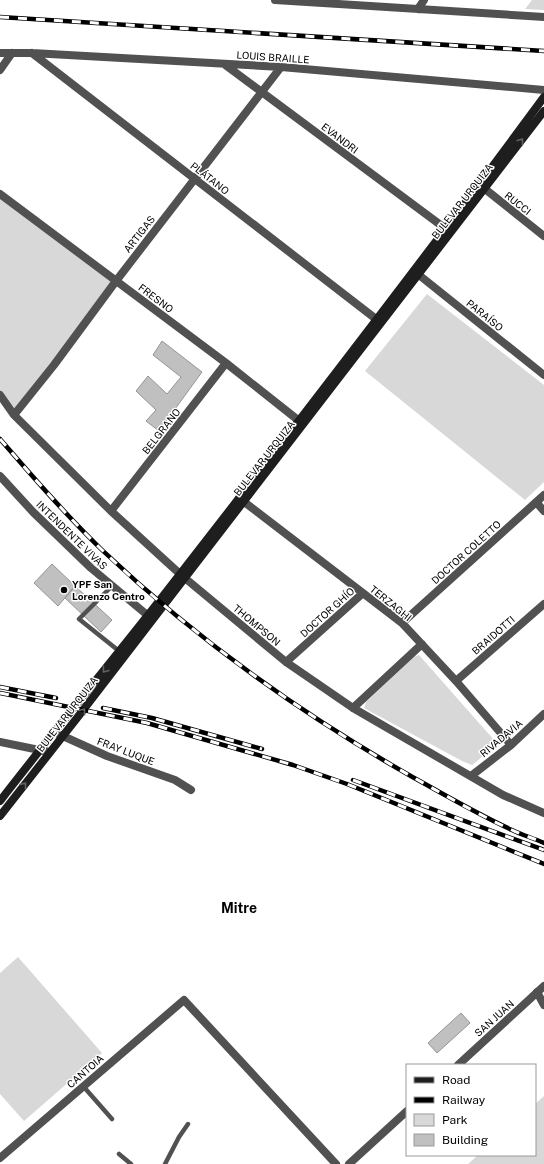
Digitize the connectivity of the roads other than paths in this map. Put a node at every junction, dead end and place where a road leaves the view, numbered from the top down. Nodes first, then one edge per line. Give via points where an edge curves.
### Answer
1 (275, 0) edge
2 (373, 0) edge
3 (424, 0) edge
4 (381, 7) junction
5 (418, 8) junction
6 (544, 17) edge
7 (0, 52) edge
8 (12, 53) junction
9 (32, 53) junction
10 (224, 64) junction
11 (281, 67) junction
12 (0, 70) edge
13 (544, 90) edge
14 (262, 93) junction
15 (544, 97) edge
16 (544, 111) edge
17 (195, 178) junction
18 (482, 187) junction
19 (0, 194) edge
20 (446, 229) junction
21 (544, 236) edge
22 (416, 272) junction
23 (116, 281) junction
24 (376, 319) junction
25 (226, 363) junction
26 (544, 375) edge
27 (0, 395) edge
28 (14, 415) junction
29 (298, 420) junction
30 (0, 476) edge
31 (544, 496) edge
32 (241, 499) junction
33 (536, 502) junction
34 (544, 511) edge
35 (111, 512) junction
36 (182, 576) junction
37 (112, 586) junction
38 (363, 593) junction
39 (544, 604) edge
40 (150, 618) junction
41 (402, 623) junction
42 (422, 644) junction
43 (119, 651) junction
44 (286, 662) junction
45 (456, 681) junction
46 (354, 708) junction
47 (544, 714) edge
48 (54, 732) junction
49 (62, 735) junction
50 (0, 742) edge
51 (510, 744) junction
52 (40, 749) junction
53 (50, 752) junction
54 (471, 776) junction
55 (191, 790) dead end
56 (0, 801) edge
57 (544, 812) edge
58 (0, 816) edge
59 (544, 986) edge
60 (537, 992) junction
61 (544, 1005) edge
62 (459, 1064) edge
63 (83, 1086) junction
64 (406, 1112) edge
65 (112, 1119) dead end
66 (188, 1124) dead end
67 (119, 1154) dead end
68 (0, 1158) edge
69 (131, 1164) edge
70 (165, 1164) edge
71 (336, 1164) edge
72 (349, 1164) edge

1 - 4 street
2 - 4 street
3 - 5 street
4 - 5 street
5 - 6 street
7 - 8 street, LOUIS BRAILLE
8 - 9 street, LOUIS BRAILLE
8 - 12 street
9 - 10 street, LOUIS BRAILLE
9 - 17 street, PLÁTANO
10 - 11 street, LOUIS BRAILLE
10 - 14 street, EVANDRI
11 - 13 street, LOUIS BRAILLE
11 - 14 street, ARTIGAS
14 - 17 street, ARTIGAS
14 - 20 street, EVANDRI
15 - 18 main road, BULEVAR URQUIZA
18 -> 16 main road, BULEVAR URQUIZA
17 - 23 street, ARTIGAS
17 - 24 street, PLÁTANO
18 - 20 main road, BULEVAR URQUIZA
18 - 21 street, RUCCI
18 - 22 main road, BULEVAR URQUIZA
19 - 23 street, FRESNO
20 - 22 main road, BULEVAR URQUIZA
22 - 24 main road, BULEVAR URQUIZA
22 - 26 street, PARAÍSO
22 - 32 main road, BULEVAR URQUIZA
23 - 25 street, FRESNO
23 - 28 street, ARTIGAS via 54,366
24 - 29 main road, BULEVAR URQUIZA
25 - 29 street, FRESNO
25 - 35 street, BELGRANO
27 - 28 street, THOMPSON
28 - 35 street, THOMPSON
29 - 32 main road, BULEVAR URQUIZA
30 - 37 street, INTENDENTE VIVAS via 33,512
31 - 33 street, DOCTOR COLETTO
32 - 36 main road, BULEVAR URQUIZA
32 - 38 street, TERZAGHI
33 - 34 street
33 - 41 street, DOCTOR COLETTO
35 - 36 street, THOMPSON
36 - 40 main road, BULEVAR URQUIZA
36 - 44 street, THOMPSON
37 - 40 street, INTENDENTE VIVAS
37 - 43 lane via 80,619
38 - 41 street, TERZAGHI
38 - 44 street, DOCTOR GHÍO
39 - 45 street, BRAIDOTTI
40 - 43 main road, BULEVAR URQUIZA
49 -> 40 main road, BULEVAR URQUIZA
41 - 42 street, TERZAGHI
42 - 45 street, TERZAGHI
42 - 46 street
43 -> 48 main road, BULEVAR URQUIZA
44 - 46 street, THOMPSON
45 - 51 street, TERZAGHI
46 - 54 street, THOMPSON
47 - 51 street, RIVADAVIA
48 - 49 street, FRAY LUQUE
48 - 52 main road, BULEVAR URQUIZA
49 - 53 main road, BULEVAR URQUIZA
49 - 55 street, FRAY LUQUE via 107,756 175,780
50 - 52 street
51 - 54 street, RIVADAVIA
52 - 53 street
52 - 56 main road, BULEVAR URQUIZA
58 -> 53 main road, BULEVAR URQUIZA
54 - 57 street, THOMPSON via 503,795
59 - 60 street, SAN JUAN
60 - 61 street
60 - 62 street, SAN JUAN
63 - 65 lane
63 - 68 street, CANTOIA
63 - 71 street, CANTOIA via 184,1000
64 - 72 street
66 - 70 lane
67 - 69 lane

